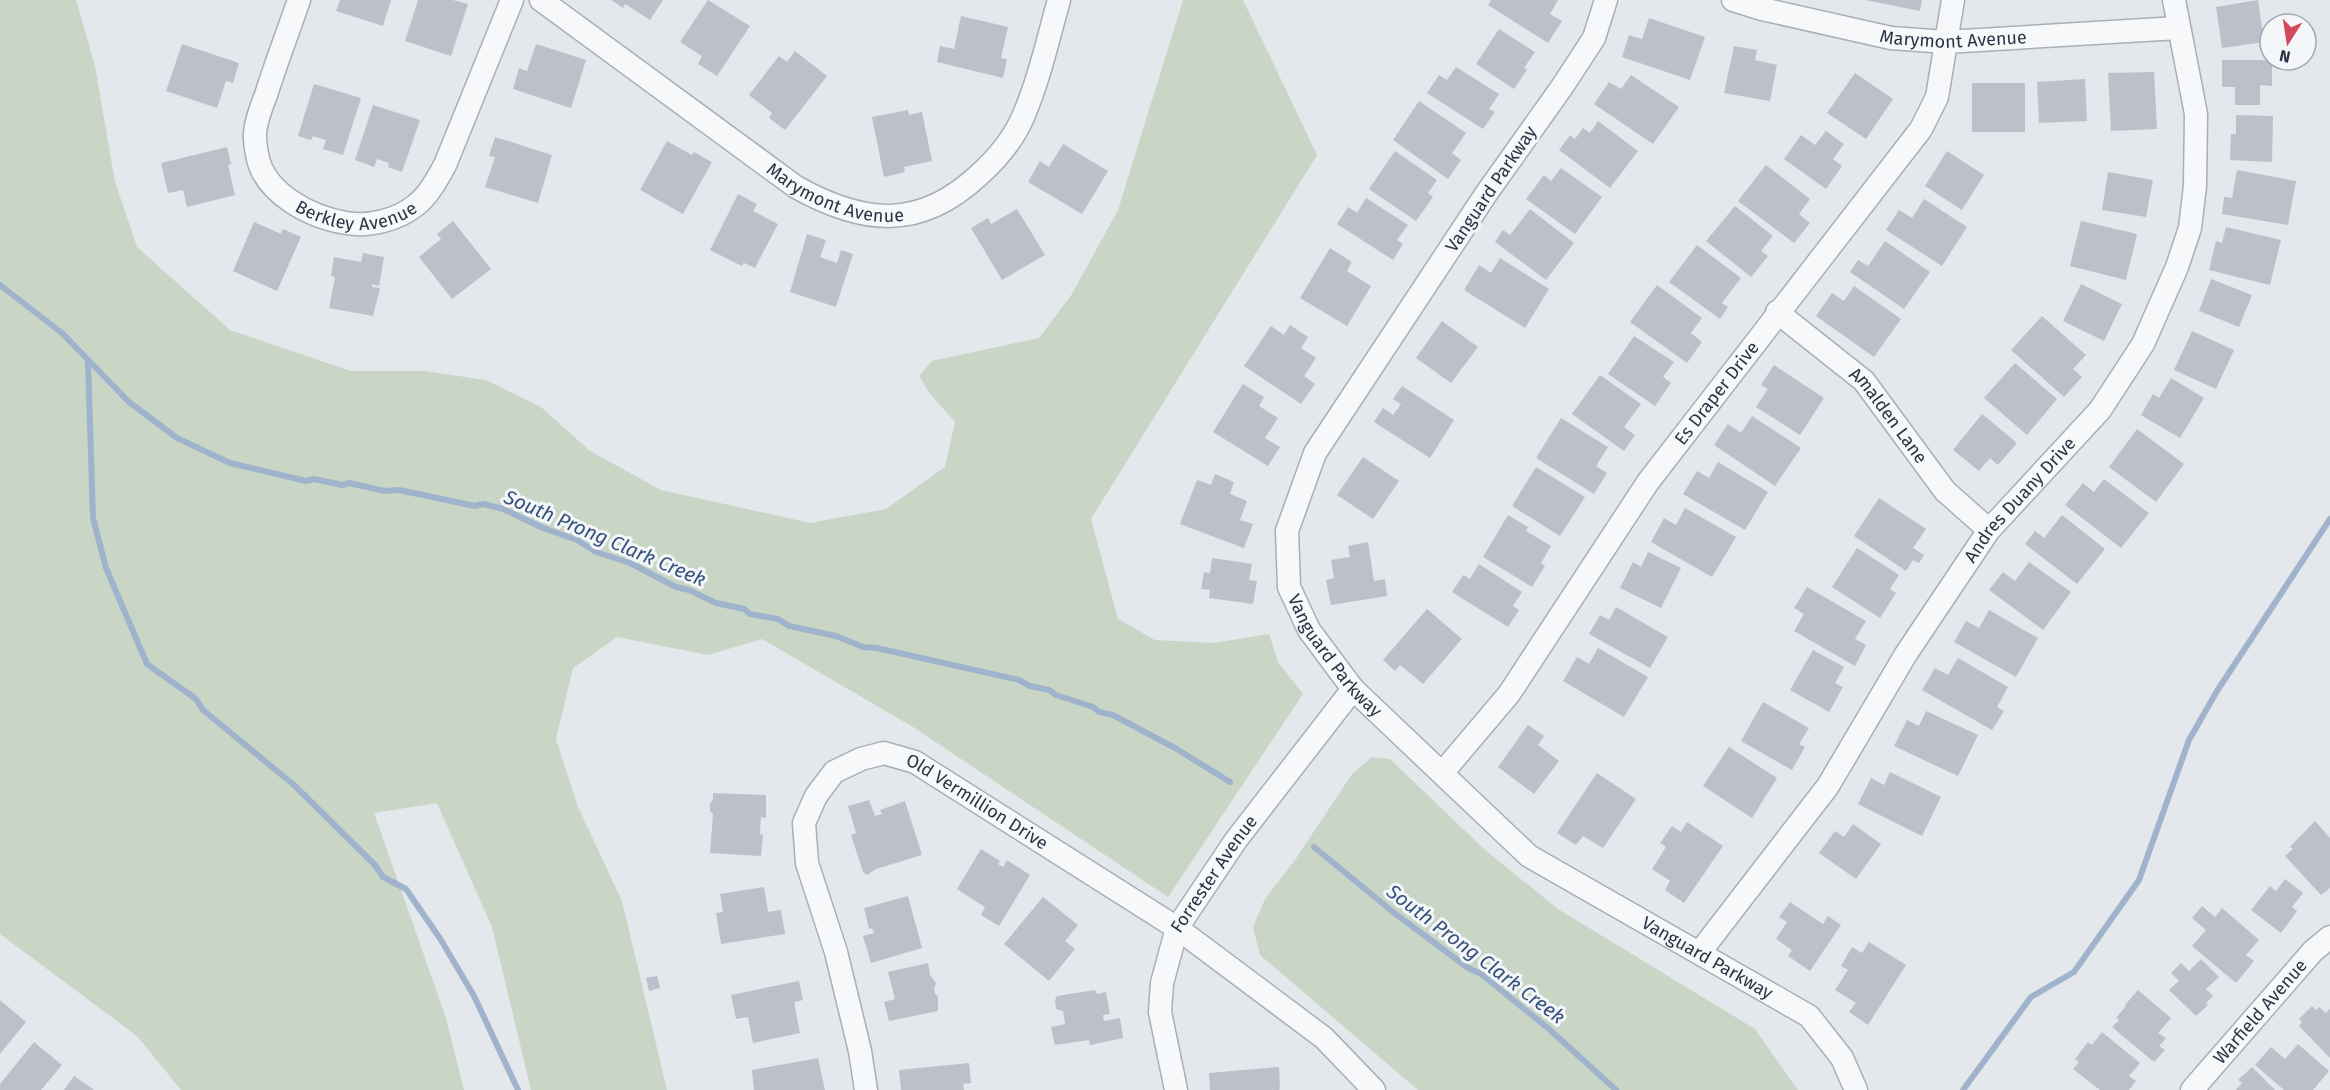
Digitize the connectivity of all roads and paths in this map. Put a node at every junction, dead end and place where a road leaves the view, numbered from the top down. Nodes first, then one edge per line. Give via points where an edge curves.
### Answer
1 (299, 0) edge
2 (512, 0) edge
3 (541, 0) edge
4 (1059, 0) edge
5 (1606, 0) edge
6 (1733, 0) edge
7 (1953, 0) edge
8 (2174, 0) edge
9 (2178, 28) junction
10 (1946, 42) junction
11 (1777, 312) junction
12 (1989, 530) junction
13 (1353, 688) junction
14 (1443, 772) junction
15 (1177, 928) junction
16 (2330, 937) edge
17 (1700, 952) junction
18 (866, 1090) edge
19 (1176, 1090) edge
20 (1374, 1090) edge
21 (1856, 1090) edge
22 (2192, 1090) edge

1 - 2 street, Berkley Avenue via 256,126 257,157 278,192 301,206 347,223 381,222 407,211 433,186
3 - 4 street, Marymont Avenue via 796,187 856,213 903,215 926,211 972,182 1010,142 1032,94
5 - 13 street, Vanguard Parkway via 1594,38 1315,453 1287,531 1289,587 1309,630
6 - 10 street, Marymont Avenue via 1891,38
7 - 10 street, Es Draper Drive
8 - 9 street, Andres Duany Drive
9 - 10 street, Marymont Avenue
9 - 12 street, Andres Duany Drive via 2196,114 2193,207 2177,267 2143,344 2100,411
10 - 11 street, Es Draper Drive via 1937,97 1921,129
11 - 12 street, Amalden Lane via 1864,381 1945,491
11 - 14 street, Es Draper Drive via 1648,482 1509,694
12 - 17 street, Andres Duany Drive via 1906,654 1828,786
13 - 14 street, Vanguard Parkway
13 - 15 street, Forrester Avenue via 1236,840
14 - 17 street, Vanguard Parkway via 1530,856
15 - 18 street, Old Vermillion Drive via 915,762 884,753 834,772 816,796 804,823 807,863 836,952
15 - 19 street, Forrester Avenue via 1162,982 1160,1012
15 - 20 street, Old Vermillion Drive via 1324,1038
16 - 22 street, Warfield Avenue via 2313,951
17 - 21 street, Vanguard Parkway via 1809,1016 1842,1058

